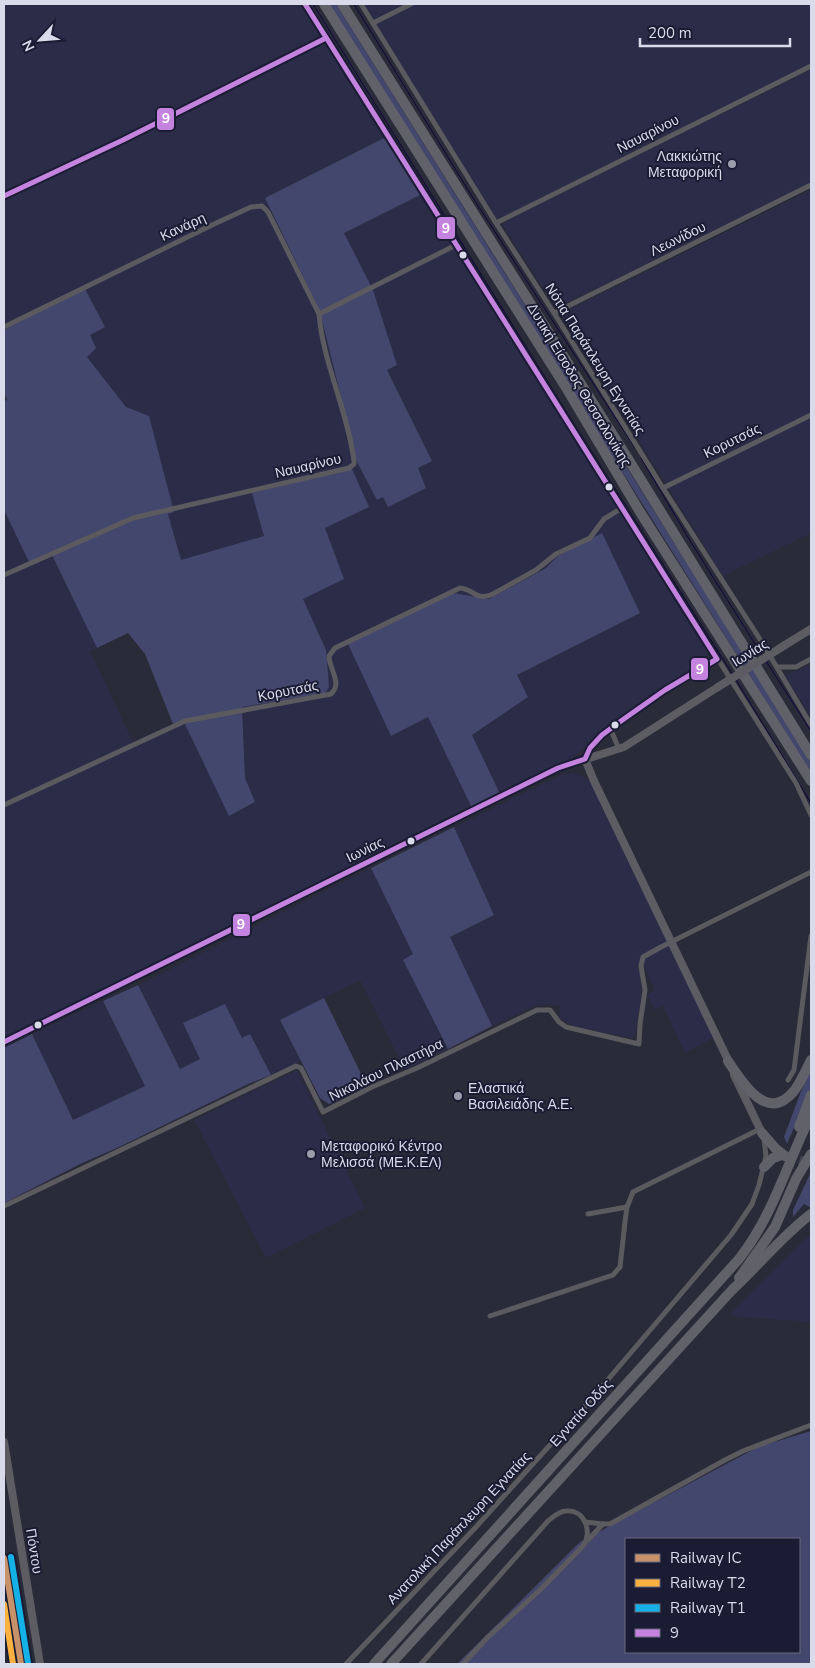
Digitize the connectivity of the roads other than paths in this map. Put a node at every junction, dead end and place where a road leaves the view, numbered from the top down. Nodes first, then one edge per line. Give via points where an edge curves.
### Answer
1 (305, 4) edge
2 (324, 4) edge
3 (342, 4) edge
4 (361, 4) edge
5 (411, 4) edge
6 (373, 22) junction
7 (326, 38) junction
8 (811, 66) edge
9 (811, 186) edge
10 (4, 196) edge
11 (496, 224) junction
12 (456, 245) junction
13 (554, 313) junction
14 (319, 314) junction
15 (4, 327) edge
16 (811, 415) edge
17 (662, 488) junction
18 (622, 508) junction
19 (4, 576) edge
20 (811, 630) edge
21 (717, 659) junction
22 (811, 659) edge
23 (777, 667) junction
24 (788, 719) junction
25 (811, 725) edge
26 (610, 728) junction
27 (811, 744) edge
28 (619, 749) junction
29 (811, 755) edge
30 (796, 756) junction
31 (585, 759) junction
32 (811, 781) edge
33 (811, 790) edge
34 (4, 805) edge
35 (811, 814) edge
36 (811, 872) edge
37 (811, 936) edge
38 (672, 942) junction
39 (4, 1042) edge
40 (811, 1060) edge
41 (728, 1061) junction
42 (788, 1080) dead end
43 (811, 1095) edge
44 (811, 1115) edge
45 (761, 1131) junction
46 (811, 1154) edge
47 (785, 1159) junction
48 (764, 1167) junction
49 (4, 1206) edge
50 (628, 1207) junction
51 (588, 1214) dead end
52 (811, 1214) edge
53 (732, 1290) junction
54 (490, 1316) dead end
55 (811, 1425) edge
56 (4, 1442) edge
57 (585, 1522) junction
58 (603, 1524) junction
59 (588, 1541) junction
60 (40, 1664) edge
61 (346, 1664) edge
62 (374, 1664) edge
63 (391, 1664) edge
64 (421, 1664) edge
65 (463, 1664) edge

1 - 7 street
2 - 30 highway, Δυτική Είσοδος Θεσσαλονίκης
3 - 24 highway, Δυτική Είσοδος Θεσσαλονίκης
4 - 6 street, Νότια Παράπλευρη Εγνατίας
5 - 6 street
6 - 11 street, Νότια Παράπλευρη Εγνατίας
7 - 10 street
7 - 12 street
8 - 11 street, Ναυαρίνου
9 - 13 street, Λεωνίδου
11 - 13 street, Νότια Παράπλευρη Εγνατίας
12 - 14 street
12 - 18 street
13 - 17 street, Νότια Παράπλευρη Εγνατίας
14 - 15 street, Κανάρη via 268,212 259,206 170,245
14 - 19 street, Ναυαρίνου via 320,332 354,458 352,466 133,518
16 - 17 street, Κορυτσάς
17 - 23 street, Νότια Παράπλευρη Εγνατίας
18 - 21 street
18 - 34 street, Κορυτσάς via 604,519 590,538 556,554 536,570 493,594 480,597 460,588 335,648 329,656 336,681 336,688 331,694 185,721
20 - 28 street, Ιωνίας, bridge
21 - 26 street
21 - 35 street via 796,783
22 - 23 street via 796,667
23 - 25 street, Νότια Παράπλευρη Εγνατίας
24 - 27 highway
24 - 29 highway, Δυτική Είσοδος Θεσσαλονίκης
26 - 28 street
26 - 31 street via 586,752
28 - 31 street, Ιωνίας
30 - 32 highway, Δυτική Είσοδος Θεσσαλονίκης
30 - 33 highway
31 - 38 street
31 - 39 street, Ιωνίας via 558,768
36 - 38 street
37 - 42 street via 794,1070
38 - 41 street
38 - 49 street, Νικολάου Πλαστήρα via 647,954 641,961 645,987 639,1044 566,1027 552,1012 537,1010 323,1112 301,1068 296,1066
40 - 41 highway via 796,1089 780,1101 770,1102 754,1095
41 - 45 street
43 - 47 highway
44 - 47 highway
45 - 47 highway
45 - 48 street, Ανατολική Παράπλευρη Εγνατίας via 766,1150
45 - 50 street via 633,1192
46 - 53 highway via 775,1227
47 - 48 highway via 773,1158
47 - 62 highway, Εγνατία Οδός via 765,1221 739,1260
48 - 61 street, Ανατολική Παράπλευρη Εγνατίας via 752,1204 725,1243 582,1411
50 - 51 street
50 - 54 street via 620,1267 615,1274
52 - 53 highway
53 - 63 highway, Εγνατία Οδός
55 - 58 street via 743,1451 610,1524
56 - 60 street, Πόντου
57 - 58 street
57 - 59 street
57 - 64 street via 577,1513 567,1510 548,1521
58 - 59 street
59 - 65 street

